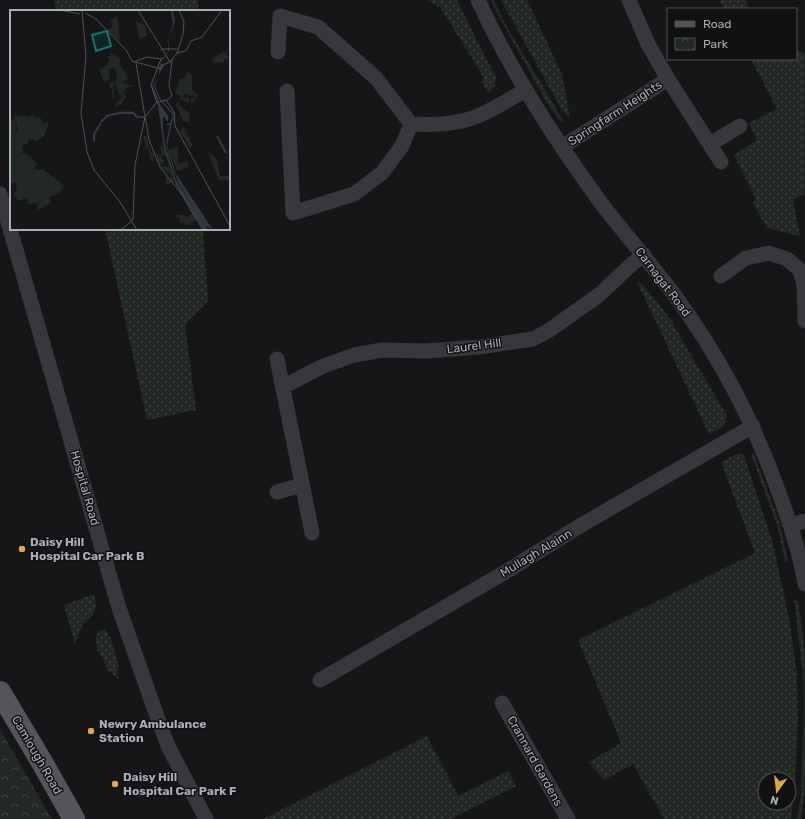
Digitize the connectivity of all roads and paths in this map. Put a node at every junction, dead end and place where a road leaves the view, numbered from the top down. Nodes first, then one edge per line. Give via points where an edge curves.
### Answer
1 (478, 0) edge
2 (629, 0) edge
3 (278, 52) dead end
4 (668, 79) junction
5 (526, 90) junction
6 (288, 91) dead end
7 (411, 124) junction
8 (740, 126) dead end
9 (710, 144) junction
10 (562, 147) junction
11 (721, 162) dead end
12 (0, 194) edge
13 (10, 229) edge
14 (10, 230) edge
15 (644, 255) junction
16 (721, 276) dead end
17 (805, 321) edge
18 (277, 359) dead end
19 (283, 387) junction
20 (753, 426) junction
21 (302, 485) junction
22 (278, 492) dead end
23 (798, 523) edge
24 (312, 534) dead end
25 (805, 584) edge
26 (320, 680) dead end
27 (0, 692) edge
28 (502, 703) dead end
29 (74, 819) edge
30 (206, 819) edge
31 (568, 819) edge

1 - 5 street, Carnagat Road
2 - 4 street, Springfarm Heights via 648,44
3 - 7 street via 280,16 318,27 376,78
4 - 9 street, Springfarm Heights
4 - 10 street, Springfarm Heights
5 - 7 street via 480,115 456,123
5 - 10 street, Carnagat Road
6 - 7 street via 293,213 354,194 382,174 402,146
8 - 9 street
9 - 11 street, Springfarm Heights
10 - 15 street, Carnagat Road via 602,204
12 - 13 street, Hospital Road
14 - 30 street, Hospital Road via 122,615 168,746
15 - 19 street, Laurel Hill via 599,295 532,339 479,347 426,351 382,350 354,355 321,367
15 - 20 street, Carnagat Road via 723,367
16 - 17 street via 746,258 769,253 787,259 800,270 804,285
18 - 19 street
19 - 21 street
20 - 23 street, Carnagat Road
20 - 26 street, Mullagh Alainn
21 - 22 street
21 - 24 street
23 - 25 street, Carnagat Road
27 - 29 main road, Camlough Road
28 - 31 street, Crannard Gardens

